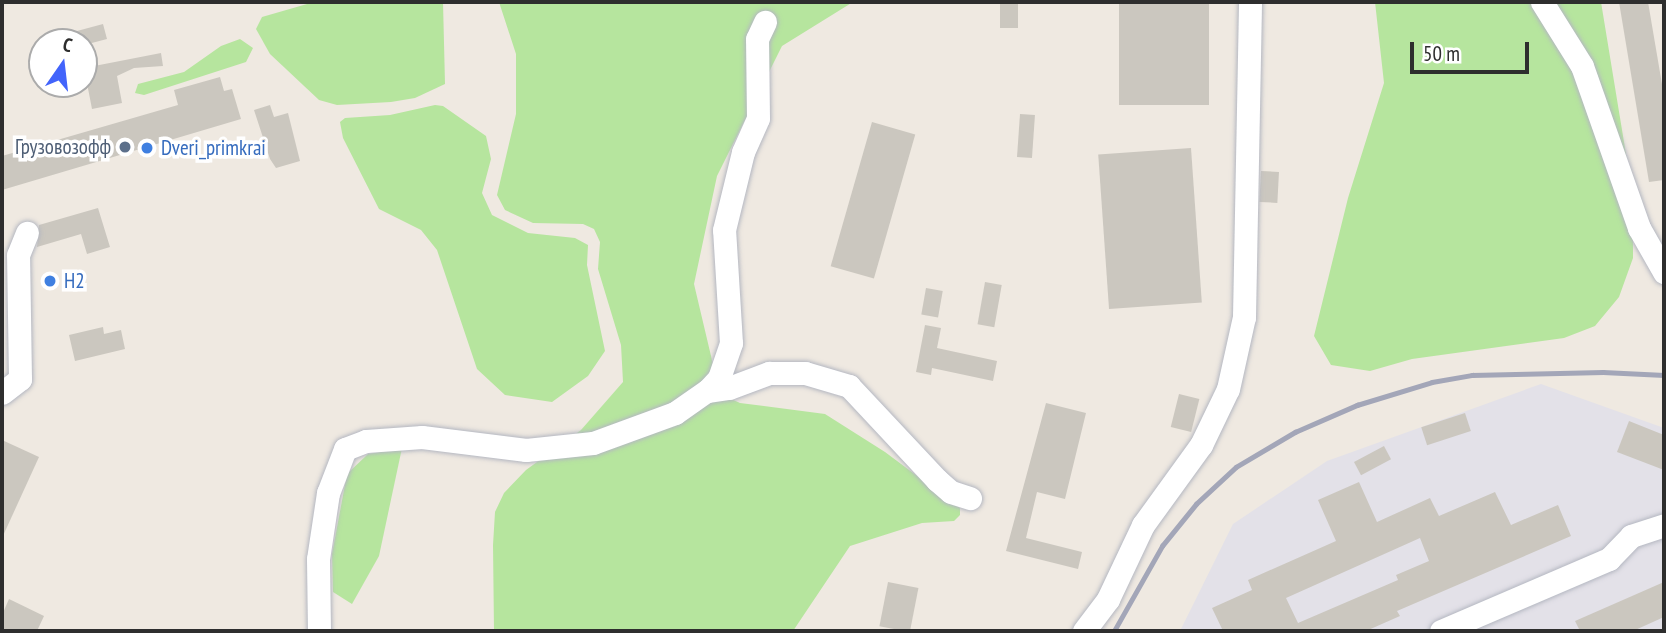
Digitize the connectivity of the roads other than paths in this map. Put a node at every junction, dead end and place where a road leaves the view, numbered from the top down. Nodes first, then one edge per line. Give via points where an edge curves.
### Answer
1 (1250, 2) edge
2 (1542, 2) edge
3 (765, 22) dead end
4 (27, 233) dead end
5 (1664, 272) edge
6 (707, 391) junction
7 (2, 393) edge
8 (970, 498) dead end
9 (1664, 525) edge
10 (319, 631) edge
11 (1084, 631) edge
12 (1441, 631) edge

1 - 11 street via 1244,317 1228,389 1201,445 1143,525 1108,599
2 - 5 street via 1582,66 1639,228
3 - 6 street via 757,39 758,118 740,164 724,230 731,343 719,378
4 - 7 street via 18,255 20,379
6 - 8 street via 769,373 805,373 849,386 937,480 950,492
6 - 10 street via 675,413 593,443 526,450 422,437 366,441 345,449 333,474 321,534
9 - 12 street via 1631,536 1609,559

